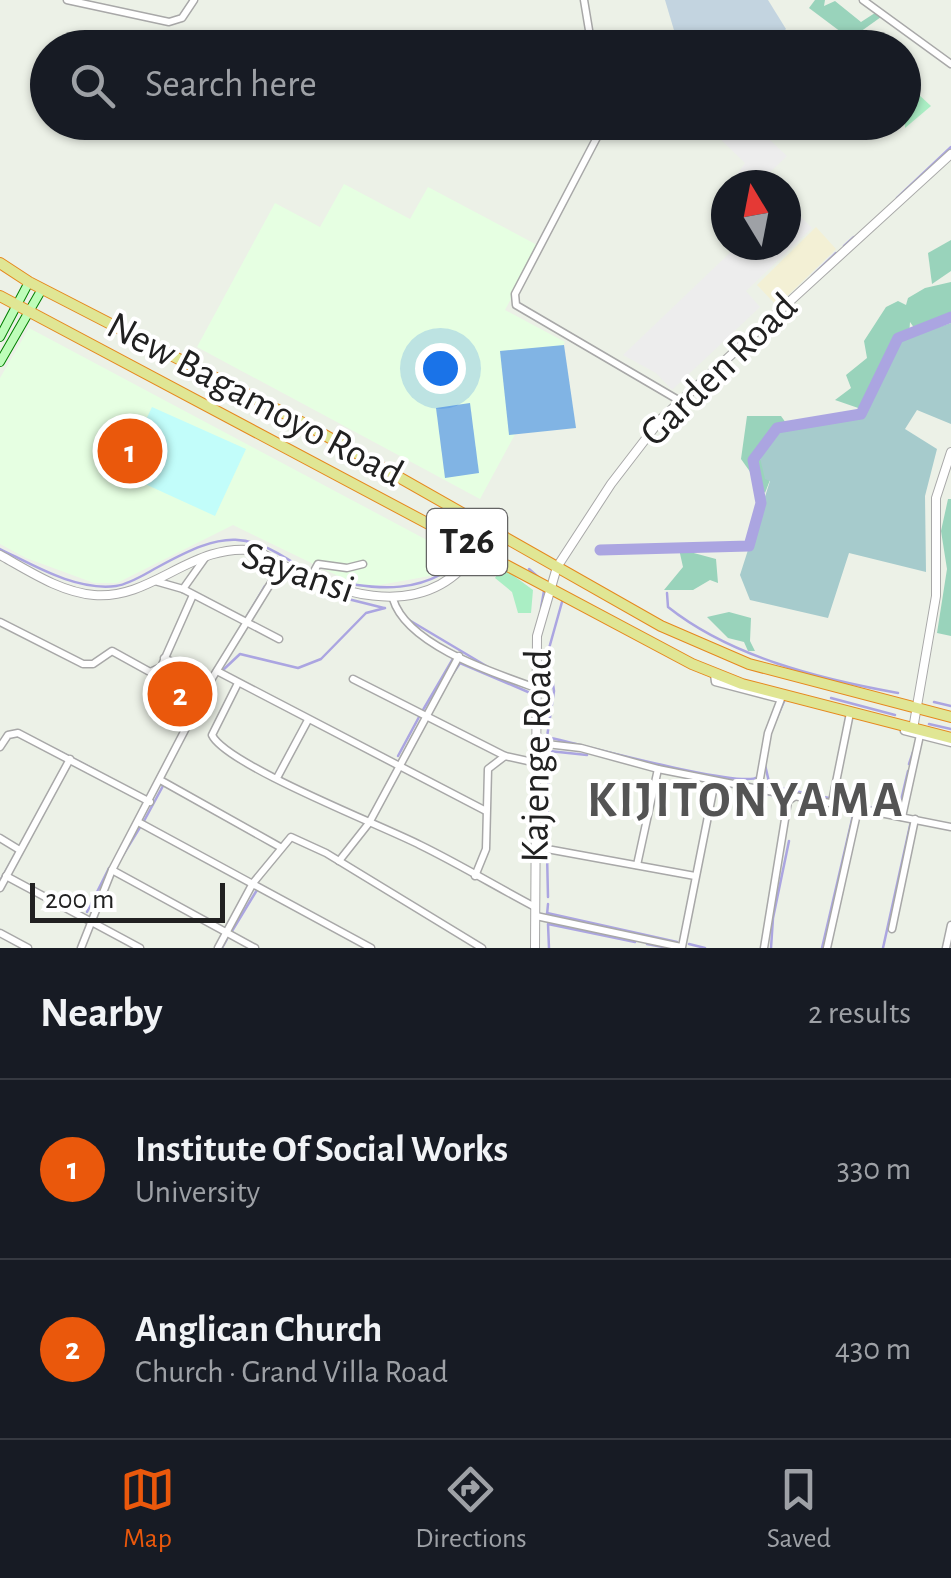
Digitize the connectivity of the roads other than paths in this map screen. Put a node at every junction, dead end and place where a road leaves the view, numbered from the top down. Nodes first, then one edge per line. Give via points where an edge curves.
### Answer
1 (67, 0) edge
2 (194, 0) edge
3 (584, 0) edge
4 (863, 0) edge
5 (589, 30) edge
6 (904, 30) edge
7 (921, 42) edge
8 (951, 64) edge
9 (597, 140) edge
10 (951, 154) edge
11 (0, 263) edge
12 (29, 282) junction
13 (42, 289) junction
14 (0, 296) edge
15 (18, 304) junction
16 (29, 311) junction
17 (0, 337) edge
18 (0, 362) edge
19 (680, 402) junction
20 (951, 452) edge
21 (496, 530) junction
22 (478, 548) junction
23 (209, 552) junction
24 (1, 558) edge
25 (363, 564) dead end
26 (282, 565) junction
27 (557, 566) junction
28 (312, 576) junction
29 (155, 580) junction
30 (549, 587) junction
31 (183, 589) junction
32 (193, 595) junction
33 (393, 598) junction
34 (247, 621) junction
35 (0, 622) edge
36 (280, 639) dead end
37 (459, 656) junction
38 (164, 658) junction
39 (217, 671) junction
40 (714, 674) junction
41 (353, 679) dead end
42 (211, 680) junction
43 (238, 683) junction
44 (538, 690) junction
45 (781, 699) junction
46 (917, 710) junction
47 (426, 713) junction
48 (850, 714) junction
49 (951, 717) edge
50 (308, 719) junction
51 (916, 732) junction
52 (951, 741) edge
53 (538, 744) junction
54 (0, 747) edge
55 (505, 756) junction
56 (70, 759) junction
57 (402, 764) junction
58 (539, 764) junction
59 (658, 769) junction
60 (278, 776) junction
61 (162, 781) junction
62 (716, 781) junction
63 (758, 790) junction
64 (795, 796) junction
65 (150, 802) junction
66 (832, 802) junction
67 (858, 809) junction
68 (486, 812) junction
69 (902, 817) junction
70 (914, 819) junction
71 (140, 823) junction
72 (369, 823) junction
73 (951, 827) edge
74 (0, 838) edge
75 (280, 847) junction
76 (536, 847) junction
77 (18, 849) junction
78 (339, 861) junction
79 (637, 865) junction
80 (112, 870) junction
81 (6, 876) junction
82 (476, 876) junction
83 (695, 876) junction
84 (254, 883) junction
85 (0, 888) edge
86 (536, 912) junction
87 (90, 922) junction
88 (951, 925) edge
89 (892, 929) dead end
90 (0, 933) edge
91 (225, 933) junction
92 (642, 944) edge
93 (28, 948) edge
94 (81, 948) edge
95 (140, 948) edge
96 (218, 948) edge
97 (255, 948) edge
98 (368, 948) edge
99 (482, 948) edge
100 (536, 948) edge
101 (683, 948) edge
102 (764, 948) edge
103 (827, 948) edge
104 (946, 948) edge

1 - 2 street via 163,22 182,18
3 - 5 street
4 - 6 street
7 - 8 street
9 - 19 street via 516,305
10 - 19 street, Garden Road
11 - 12 highway, New Bagamoyo Road / T26
12 - 13 highway, New Bagamoyo Road / T26
12 - 15 main road
13 - 16 main road
13 - 21 highway, New Bagamoyo Road / T26
14 - 15 highway, New Bagamoyo Road / T26
15 - 16 highway, New Bagamoyo Road / T26
15 - 17 main road
16 - 18 main road
16 - 22 highway, New Bagamoyo Road / T26
19 - 27 street, Garden Road via 642,440
20 - 46 street via 936,498 938,574
21 - 22 street
21 - 27 highway, New Bagamoyo Road / T26
22 - 30 highway, New Bagamoyo Road / T26
22 - 33 street, Sayansi via 443,580
23 - 26 street, Sayansi via 258,551
23 - 29 street, Sayansi
23 - 31 street
24 - 29 street, Sayansi via 94,595
25 - 28 street via 318,564
26 - 28 street, Sayansi
26 - 34 street
27 - 30 street, Kajenge Road
27 - 46 highway, New Bagamoyo Road / T26 via 726,656
28 - 33 street, Sayansi via 352,595
29 - 31 street
30 - 40 highway, New Bagamoyo Road / T26
30 - 44 street, Kajenge Road via 538,636
31 - 32 street
32 - 34 street
32 - 38 street
33 - 37 street via 408,621
34 - 36 street
34 - 39 street
35 - 38 street via 86,665 112,651 150,672
37 - 44 street
37 - 47 street
38 - 42 street
39 - 42 street
39 - 43 street
40 - 45 street via 715,682
40 - 48 highway, New Bagamoyo Road / T26
41 - 47 street
42 - 61 street
43 - 50 street
43 - 60 street via 212,734 220,746
44 - 53 street, Kajenge Road
45 - 48 street
45 - 63 street
46 - 49 highway, New Bagamoyo Road / T26
46 - 51 street
47 - 55 street
47 - 57 street
48 - 51 highway, New Bagamoyo Road / T26
48 - 66 street
50 - 57 street
50 - 60 street
51 - 52 highway, New Bagamoyo Road / T26
51 - 69 street
53 - 58 street, Kajenge Road
53 - 59 street
54 - 56 street via 16,732
55 - 58 street
55 - 68 street via 488,769
56 - 65 street
56 - 77 street
57 - 68 street
57 - 72 street
58 - 76 street, Kajenge Road
59 - 62 street
59 - 79 street
60 - 72 street
61 - 65 street
61 - 75 street
62 - 63 street
62 - 83 street
63 - 64 street
64 - 66 street
64 - 102 street via 788,801
65 - 71 street
66 - 67 street
67 - 69 street
67 - 103 street
68 - 82 street via 486,849
69 - 70 street
70 - 73 street
70 - 89 street
71 - 80 street
71 - 84 street
72 - 78 street
72 - 82 street
74 - 77 street
75 - 78 street via 294,838
75 - 84 street
76 - 79 street
76 - 86 street, Kajenge Road
77 - 81 street
78 - 99 street
79 - 83 street
80 - 87 street
80 - 91 street
81 - 85 street
81 - 87 street
82 - 86 street
83 - 101 street
84 - 91 street
84 - 98 street
86 - 92 street
86 - 100 street, Kajenge Road
87 - 94 street
87 - 95 street
88 - 104 street
90 - 93 street
91 - 96 street
91 - 97 street
92 - 101 street

